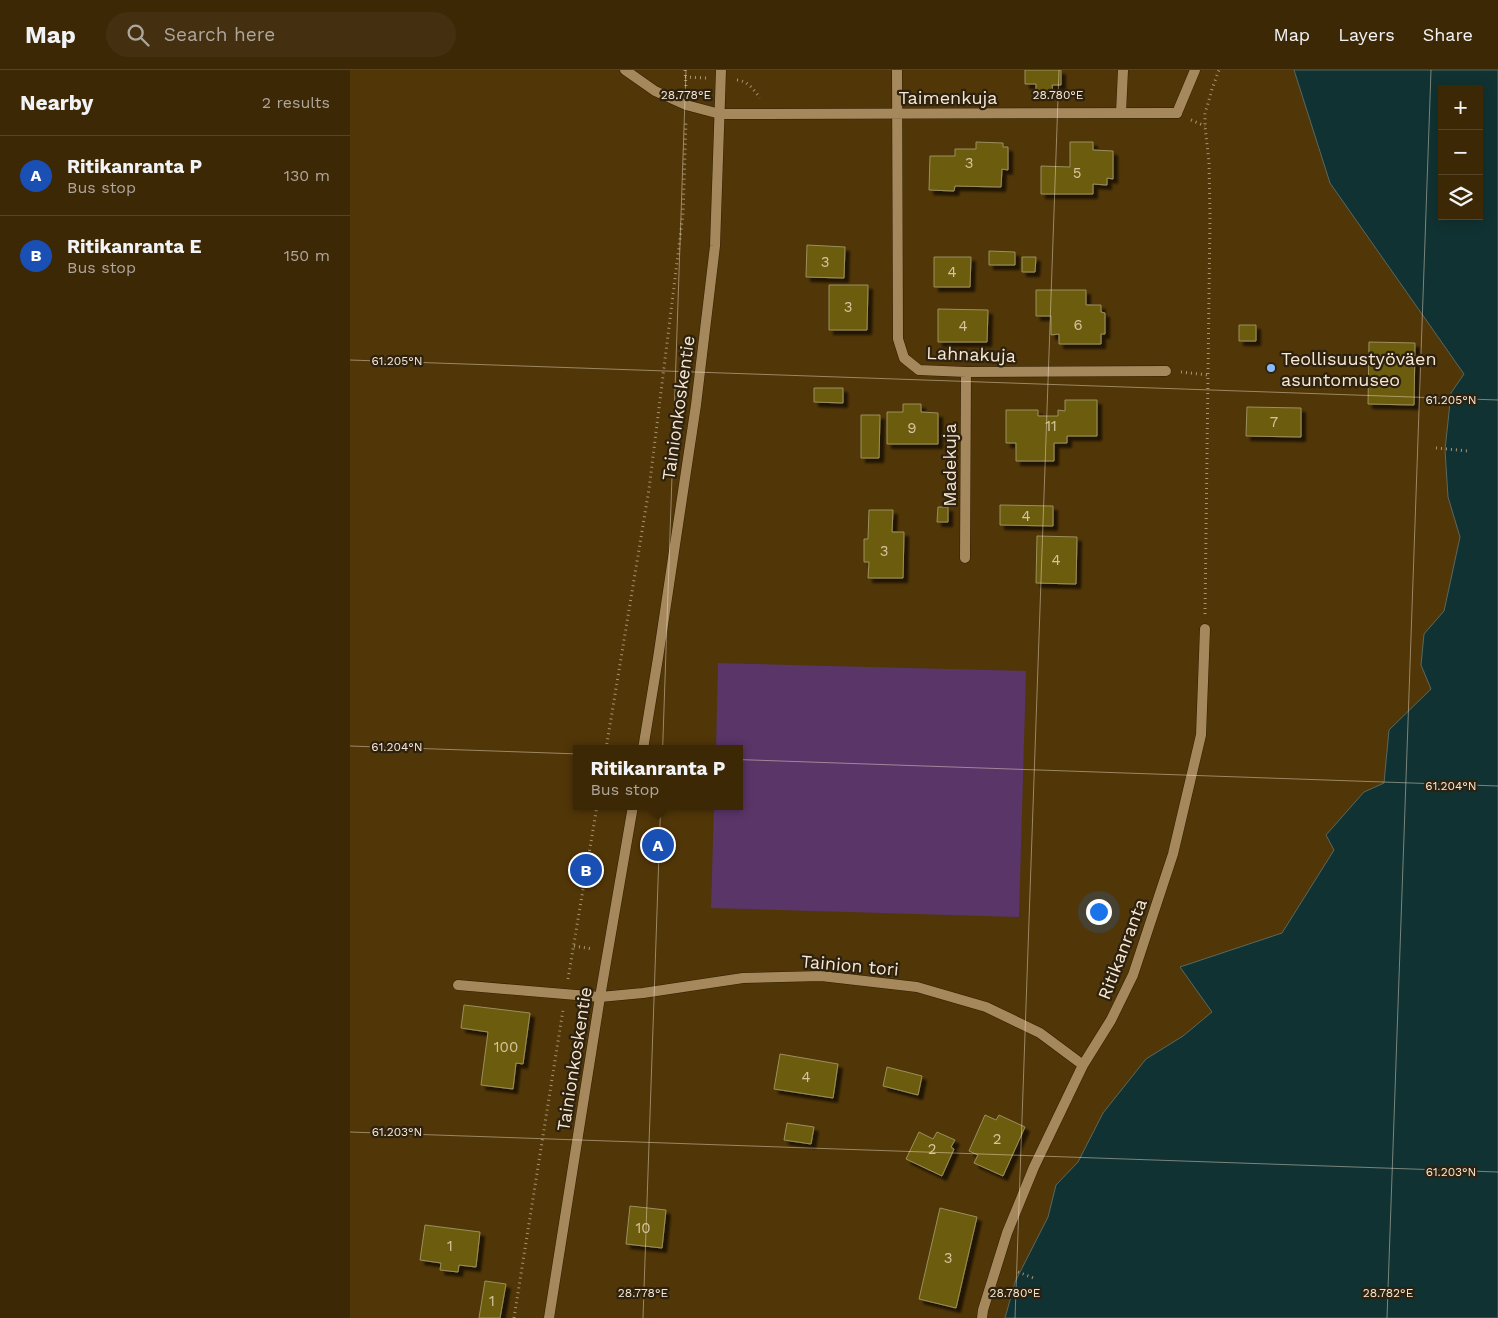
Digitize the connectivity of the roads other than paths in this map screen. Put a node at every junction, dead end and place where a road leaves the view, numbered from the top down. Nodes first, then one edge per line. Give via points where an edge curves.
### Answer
1 (625, 70) edge
2 (721, 70) edge
3 (898, 70) edge
4 (1123, 70) edge
5 (1195, 70) edge
6 (1122, 113) junction
7 (720, 114) junction
8 (898, 114) junction
9 (1166, 371) road end
10 (966, 372) junction
11 (965, 558) dead end
12 (1205, 629) road end
13 (643, 745) edge
14 (632, 810) edge
15 (458, 985) dead end
16 (600, 997) junction
17 (1083, 1065) junction
18 (549, 1318) edge
19 (982, 1318) edge

1 - 7 street, Taimenkuja via 655,91 686,105
2 - 7 street, Tainionkoskentie
3 - 8 street, Lahnakuja
4 - 6 street
5 - 6 street, Taimenkuja via 1177,113
6 - 8 street, Taimenkuja
7 - 8 street, Taimenkuja
7 - 13 street, Tainionkoskentie via 715,246 696,405
8 - 10 street, Lahnakuja via 898,339 904,358 919,370
9 - 10 street, Lahnakuja
10 - 11 street, Madekuja
12 - 17 street, Ritikanranta via 1201,735 1173,854 1133,975 1111,1020
14 - 16 street, Tainionkoskentie
15 - 16 street, Tainion tori
16 - 17 street, Tainion tori via 743,978 821,976 917,988 986,1007 1040,1033
16 - 18 street, Tainionkoskentie
17 - 19 street, Ritikanranta via 1007,1232

